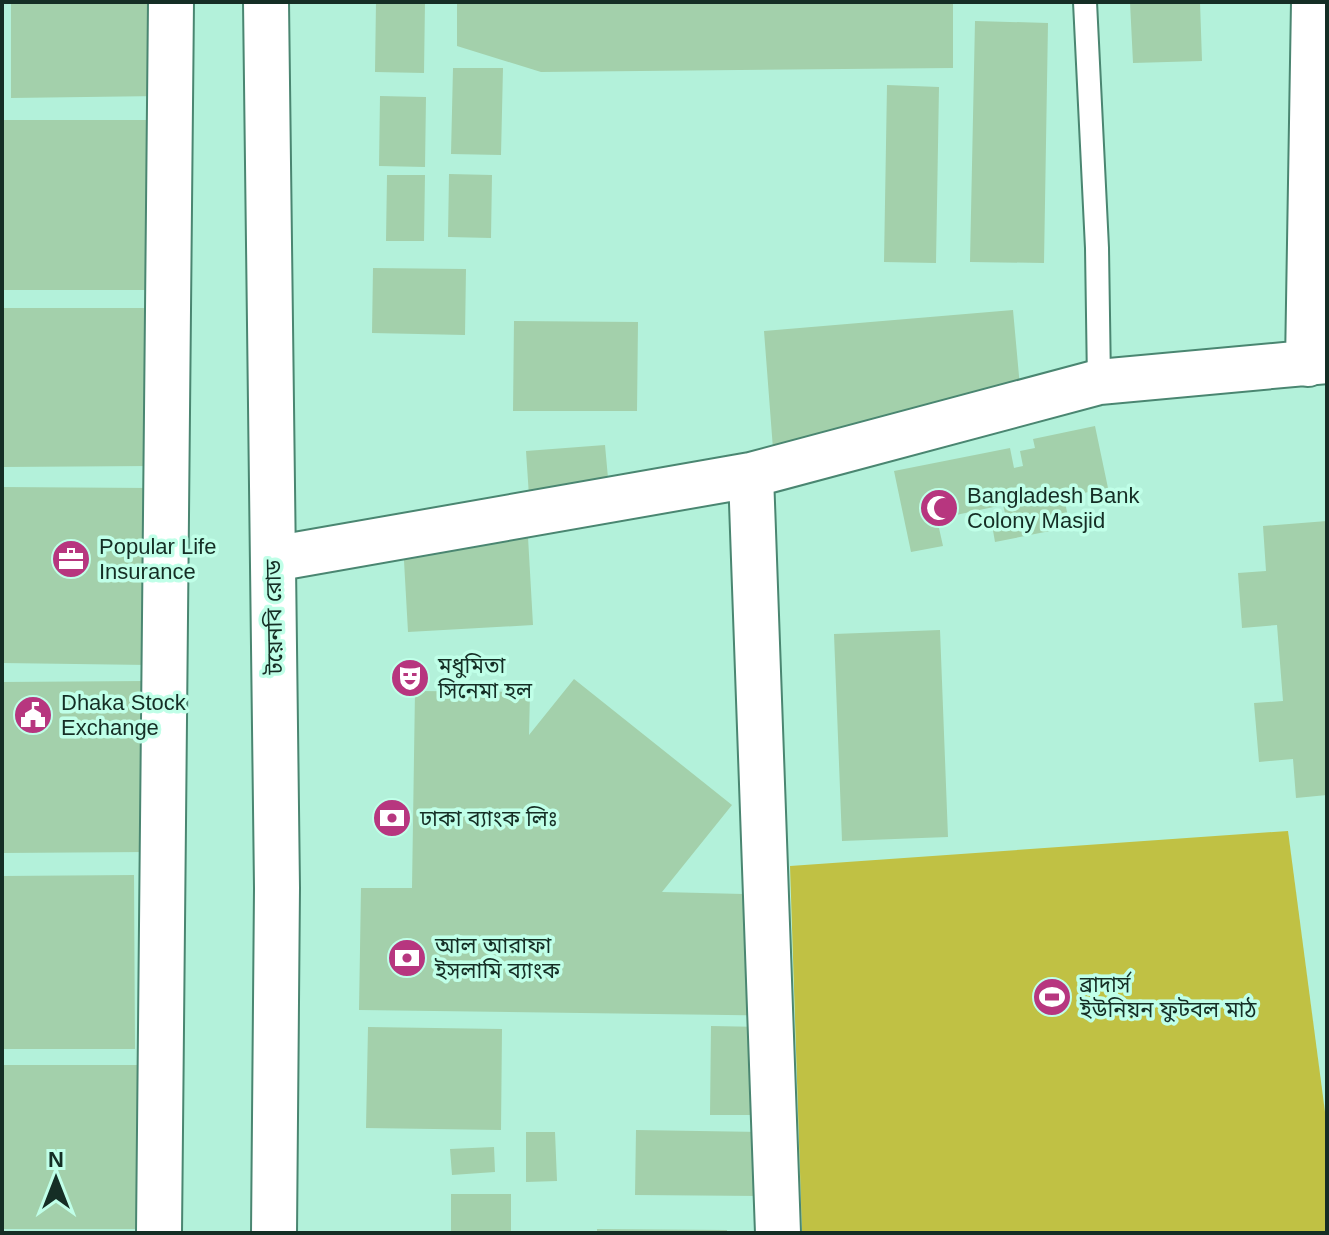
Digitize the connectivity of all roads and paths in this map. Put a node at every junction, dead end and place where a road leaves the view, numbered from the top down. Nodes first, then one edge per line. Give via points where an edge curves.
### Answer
1 (171, 2) edge
2 (266, 2) edge
3 (1085, 2) edge
4 (1314, 2) edge
5 (1317, 362) edge
6 (1099, 382) junction
7 (751, 475) junction
8 (273, 559) junction
9 (159, 1233) edge
10 (274, 1233) edge
11 (778, 1233) edge

1 - 9 main road
2 - 8 main road, টয়েনবি রোড
3 - 6 lane
4 - 5 main road
5 - 6 main road
6 - 7 main road
7 - 8 main road
7 - 11 main road
8 - 10 main road, টয়েনবি রোড

